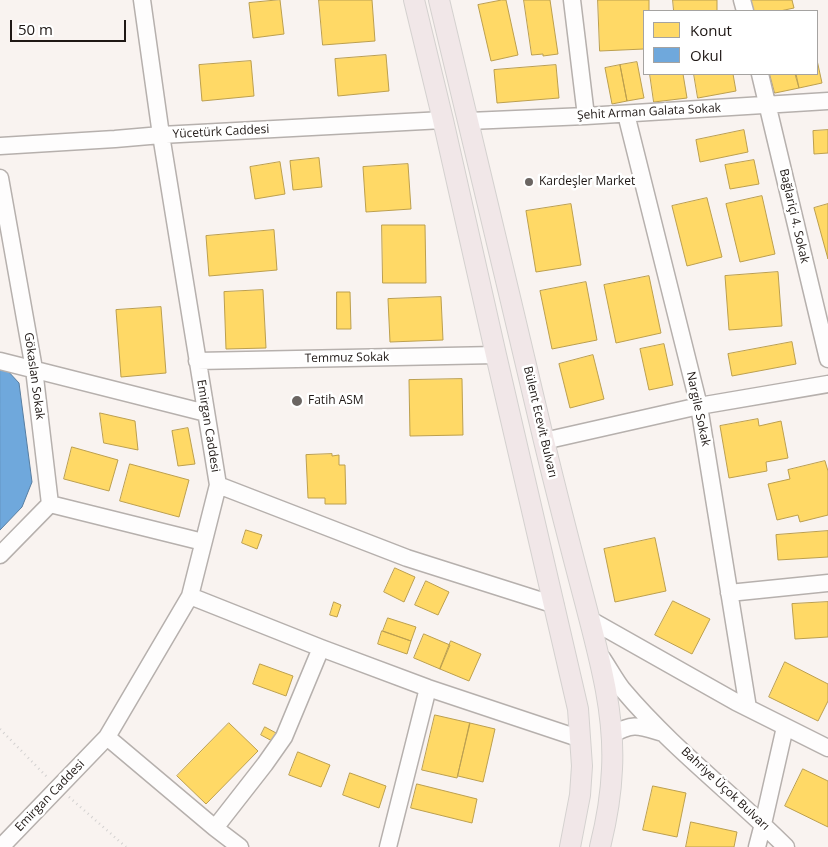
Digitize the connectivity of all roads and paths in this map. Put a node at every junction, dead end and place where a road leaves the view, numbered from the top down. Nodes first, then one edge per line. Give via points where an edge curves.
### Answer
1 (142, 0) edge
2 (414, 0) edge
3 (439, 0) edge
4 (572, 0) edge
5 (760, 75) edge
6 (828, 101) edge
7 (767, 104) junction
8 (626, 114) junction
9 (586, 116) junction
10 (443, 120) junction
11 (469, 121) junction
12 (161, 135) junction
13 (0, 146) edge
14 (0, 178) edge
15 (496, 355) junction
16 (828, 359) edge
17 (0, 361) edge
18 (197, 361) junction
19 (34, 370) junction
20 (828, 384) edge
21 (699, 406) junction
22 (206, 413) junction
23 (544, 441) junction
24 (218, 485) junction
25 (50, 504) junction
26 (203, 542) junction
27 (0, 556) edge
28 (828, 583) edge
29 (729, 593) junction
30 (190, 596) junction
31 (555, 605) junction
32 (589, 619) junction
33 (321, 648) junction
34 (597, 651) junction
35 (428, 688) junction
36 (748, 708) junction
37 (786, 727) junction
38 (663, 732) junction
39 (611, 735) junction
40 (107, 737) junction
41 (581, 739) junction
42 (828, 748) edge
43 (763, 824) junction
44 (215, 828) junction
45 (1, 847) edge
46 (240, 847) edge
47 (388, 847) edge
48 (570, 847) edge
49 (600, 847) edge
50 (757, 847) edge
51 (786, 847) edge

1 - 12 street, Emirgan Caddesi
2 - 10 main road
3 - 11 main road, Bülent Ecevit Bulvarı
4 - 9 street
5 - 7 street, Bağlariçi 4. Sokak
6 - 7 street, Şehit Arman Galata Sokak
7 - 8 street, Şehit Arman Galata Sokak
7 - 16 street, Bağlariçi 4. Sokak
8 - 9 street, Şehit Arman Galata Sokak
8 - 21 street, Nargile Sokak
9 - 11 street, Şehit Arman Galata Sokak
10 - 12 street, Yücetürk Caddesi
10 - 15 main road
11 - 23 main road, Bülent Ecevit Bulvarı
12 - 13 street, Yücetürk Caddesi
12 - 18 street, Emirgan Caddesi
14 - 19 street, Gökaslan Sokak
15 - 18 street, Temmuz Sokak
15 - 31 main road
17 - 19 street
18 - 22 street, Emirgan Caddesi
19 - 22 street
19 - 25 street, Gökaslan Sokak
20 - 21 street
21 - 23 street
21 - 29 street, Nargile Sokak
22 - 24 street, Emirgan Caddesi
23 - 32 main road, Bülent Ecevit Bulvarı
24 - 26 street, Emirgan Caddesi
24 - 31 street via 407,558
25 - 26 street
25 - 27 street
26 - 30 street, Emirgan Caddesi
28 - 29 street
29 - 36 street, Nargile Sokak
30 - 33 street
30 - 40 street, Emirgan Caddesi
31 - 41 main road via 578,709
32 - 34 main road, Bülent Ecevit Bulvarı
32 - 36 street
33 - 35 street
33 - 44 street via 284,737
34 - 38 street, Bahriye Üçok Bulvarı via 622,689
34 - 39 main road, Bülent Ecevit Bulvarı
35 - 41 street
35 - 47 street
36 - 37 street
37 - 42 street
37 - 43 street
38 - 39 street, Bahriye Üçok Bulvarı via 638,726 624,728
38 - 43 street, Bahriye Üçok Bulvarı
39 - 49 main road, Bülent Ecevit Bulvarı via 612,770
40 - 44 street
40 - 45 street, Emirgan Caddesi
41 - 48 main road via 580,795
43 - 50 street
43 - 51 street, Bahriye Üçok Bulvarı
44 - 46 street

